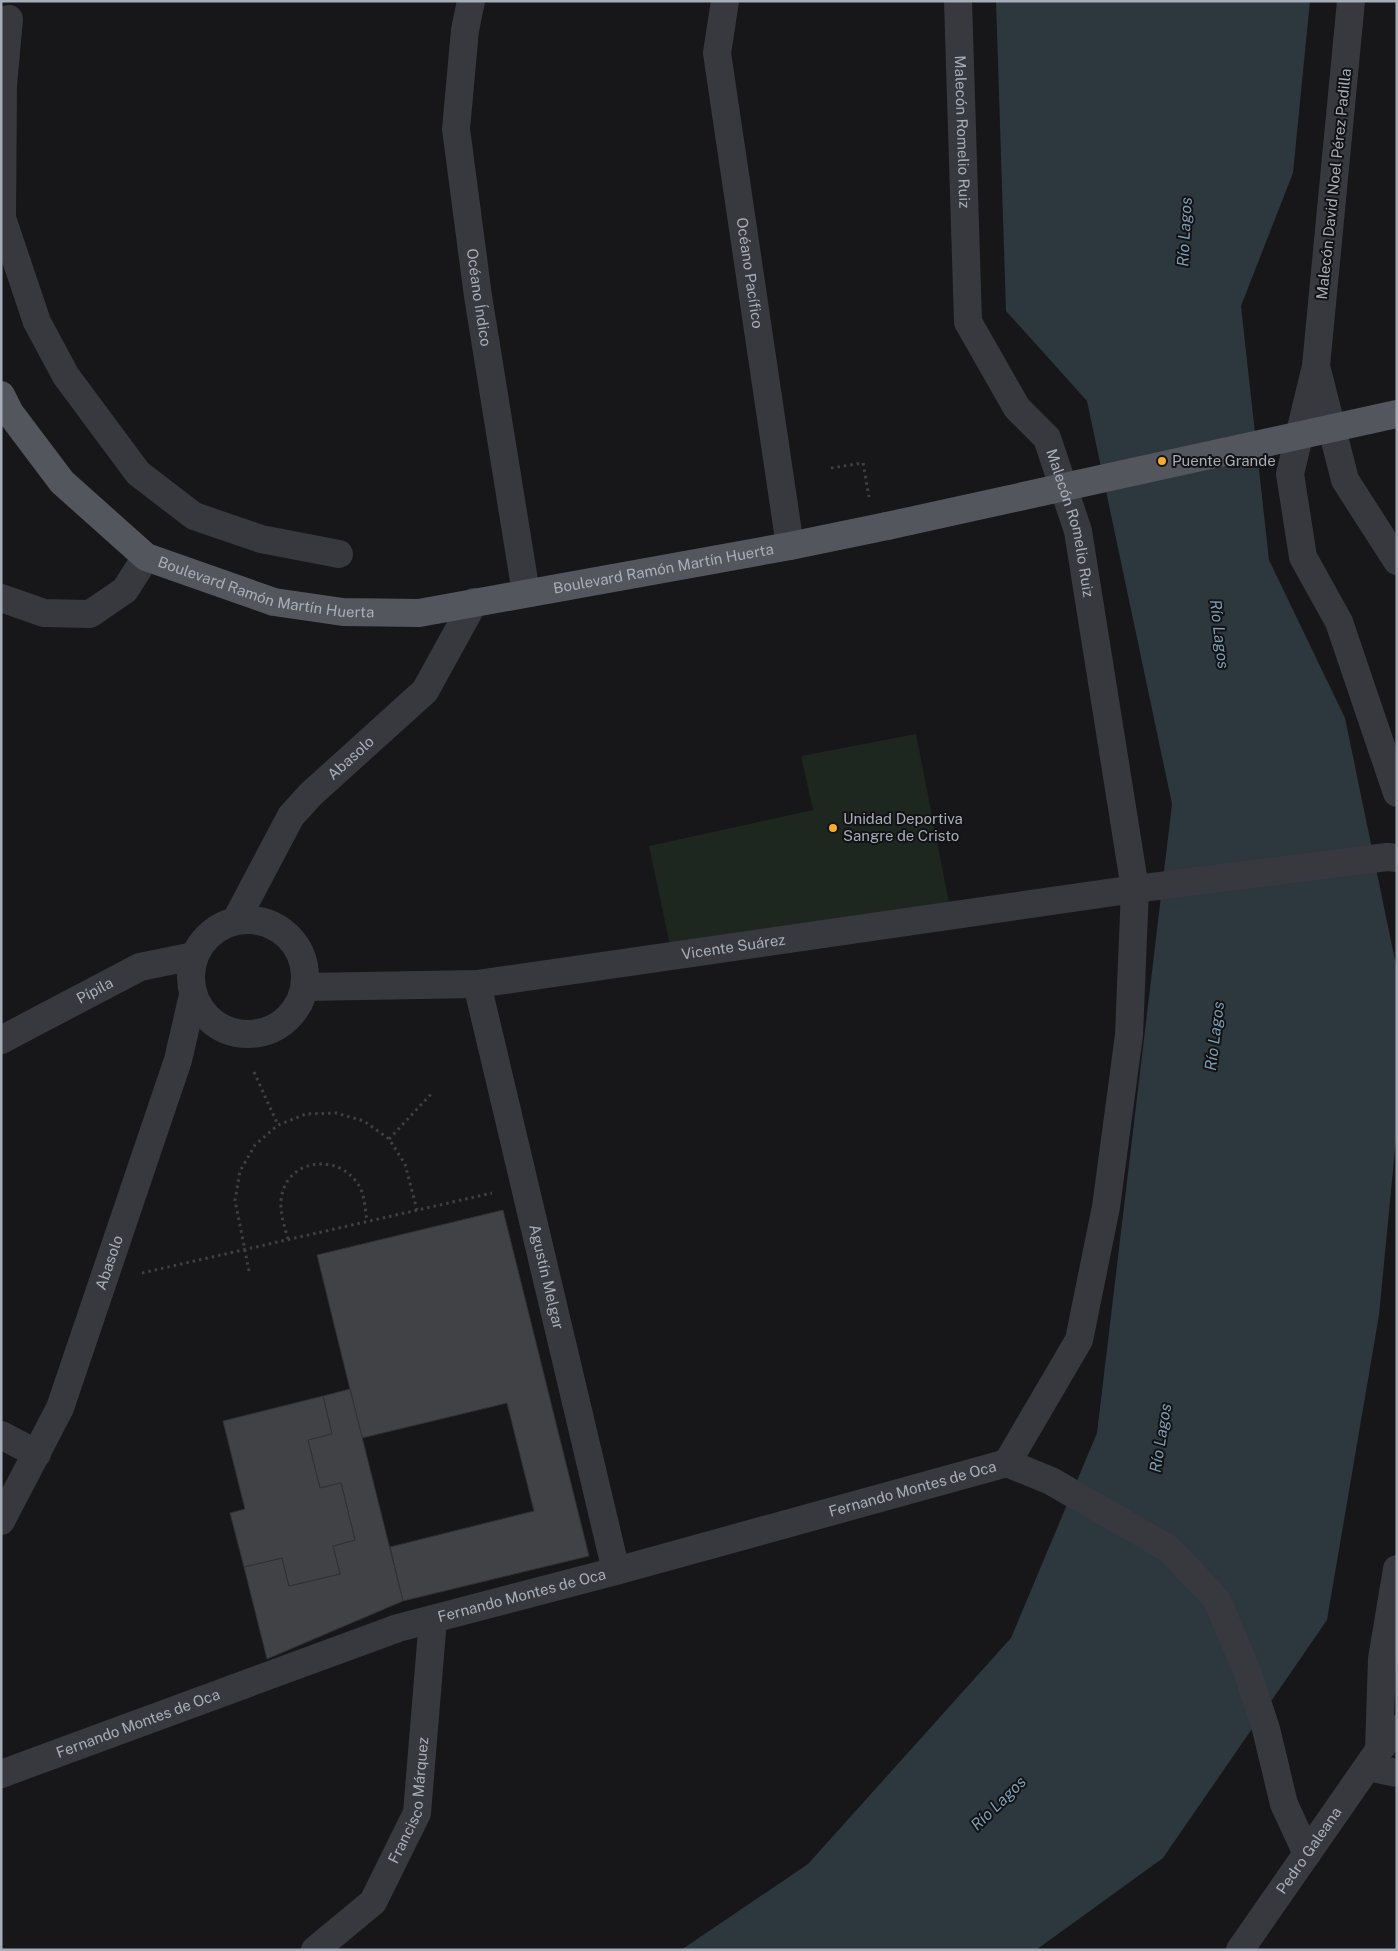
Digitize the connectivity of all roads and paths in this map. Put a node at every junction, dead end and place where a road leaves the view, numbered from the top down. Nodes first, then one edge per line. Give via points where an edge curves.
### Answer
1 (471, 1) edge
2 (724, 1) edge
3 (958, 1) edge
4 (1351, 1) edge
5 (6, 15) edge
6 (1316, 366) junction
7 (1, 395) edge
8 (1397, 414) edge
9 (863, 463) dead end
10 (831, 468) dead end
11 (790, 546) junction
12 (338, 554) dead end
13 (146, 557) junction
14 (1397, 561) edge
15 (526, 593) junction
16 (1, 598) edge
17 (474, 602) junction
18 (1397, 793) edge
19 (1392, 858) edge
20 (1147, 887) junction
21 (236, 920) junction
22 (194, 956) junction
23 (477, 984) junction
24 (305, 988) junction
25 (194, 995) junction
26 (1, 1040) edge
27 (254, 1072) dead end
28 (431, 1094) dead end
29 (278, 1125) junction
30 (389, 1139) junction
31 (468, 1198) dead end
32 (417, 1210) junction
33 (367, 1221) junction
34 (288, 1239) junction
35 (244, 1250) junction
36 (166, 1268) dead end
37 (249, 1271) dead end
38 (1, 1435) edge
39 (37, 1454) junction
40 (1007, 1463) junction
41 (1, 1521) edge
42 (1397, 1569) edge
43 (616, 1571) junction
44 (433, 1618) junction
45 (1397, 1729) edge
46 (1374, 1759) junction
47 (1397, 1773) edge
48 (1, 1774) edge
49 (1307, 1854) junction
50 (315, 1950) edge
51 (1240, 1950) edge

1 - 15 street, Océano Índico via 465,30 456,129 478,296
2 - 11 street, Océano Pacífico via 717,53
3 - 20 street, Malecón Romelio Ruiz via 968,322 1018,408 1047,438 1078,531
4 - 6 street, Malecón David Noel Pérez Padilla
5 - 12 street via 2,218 37,322 66,376 138,473 194,516 262,539
6 - 14 street via 1344,480
6 - 18 street via 1290,474 1303,557 1339,622
7 - 13 main road, Boulevard Ramón Martín Huerta via 10,413 62,482
8 - 11 main road, Boulevard Ramón Martín Huerta, bridge
9 - 10 path
11 - 15 main road, Boulevard Ramón Martín Huerta
13 - 16 street via 125,590 90,614 44,613
13 - 17 main road, Boulevard Ramón Martín Huerta via 274,602 343,612 419,613
15 - 17 main road, Boulevard Ramón Martín Huerta
17 - 21 street, Abasolo via 425,691 311,794 292,816
19 - 20 street, Vicente Suárez
20 - 23 street, Vicente Suárez
20 - 40 street, Malecón Romelio Ruiz via 1106,1207 1079,1340
21 - 22 street via 218,928 204,940
21 - 24 street via 264,922 289,936 300,950 305,968
22 - 25 street via 190,976
22 - 26 street, Pípila via 140,967
23 - 24 street, Vicente Suárez
23 - 43 street, Agustín Melgar
24 - 25 street via 299,1005 287,1020 272,1030 253,1035 235,1033 217,1025 203,1012
25 - 39 street, Abasolo via 178,1060 60,1408
27 - 29 path
28 - 30 path
29 - 30 path via 306,1114 336,1113 364,1122
29 - 35 path via 255,1145 240,1170 235,1200
30 - 32 path via 406,1164
31 - 32 path
32 - 33 path
33 - 34 path
33 - 34 path via 359,1185 350,1174 326,1163 313,1164 290,1177 284,1189 281,1201
34 - 35 path
35 - 36 path
35 - 37 path
38 - 39 street
39 - 41 street, Abasolo
40 - 43 street, Fernando Montes de Oca
40 - 49 street, Fernando Montes de Oca via 1051,1481 1169,1549 1217,1600 1248,1674 1266,1729 1284,1804
42 - 46 street via 1382,1659
43 - 44 street, Fernando Montes de Oca
44 - 48 street, Fernando Montes de Oca
44 - 50 street, Francisco Márquez via 417,1813 373,1902
45 - 46 street, Pedro Galeana
46 - 47 street
46 - 49 street, Pedro Galeana
49 - 51 street, Pedro Galeana

